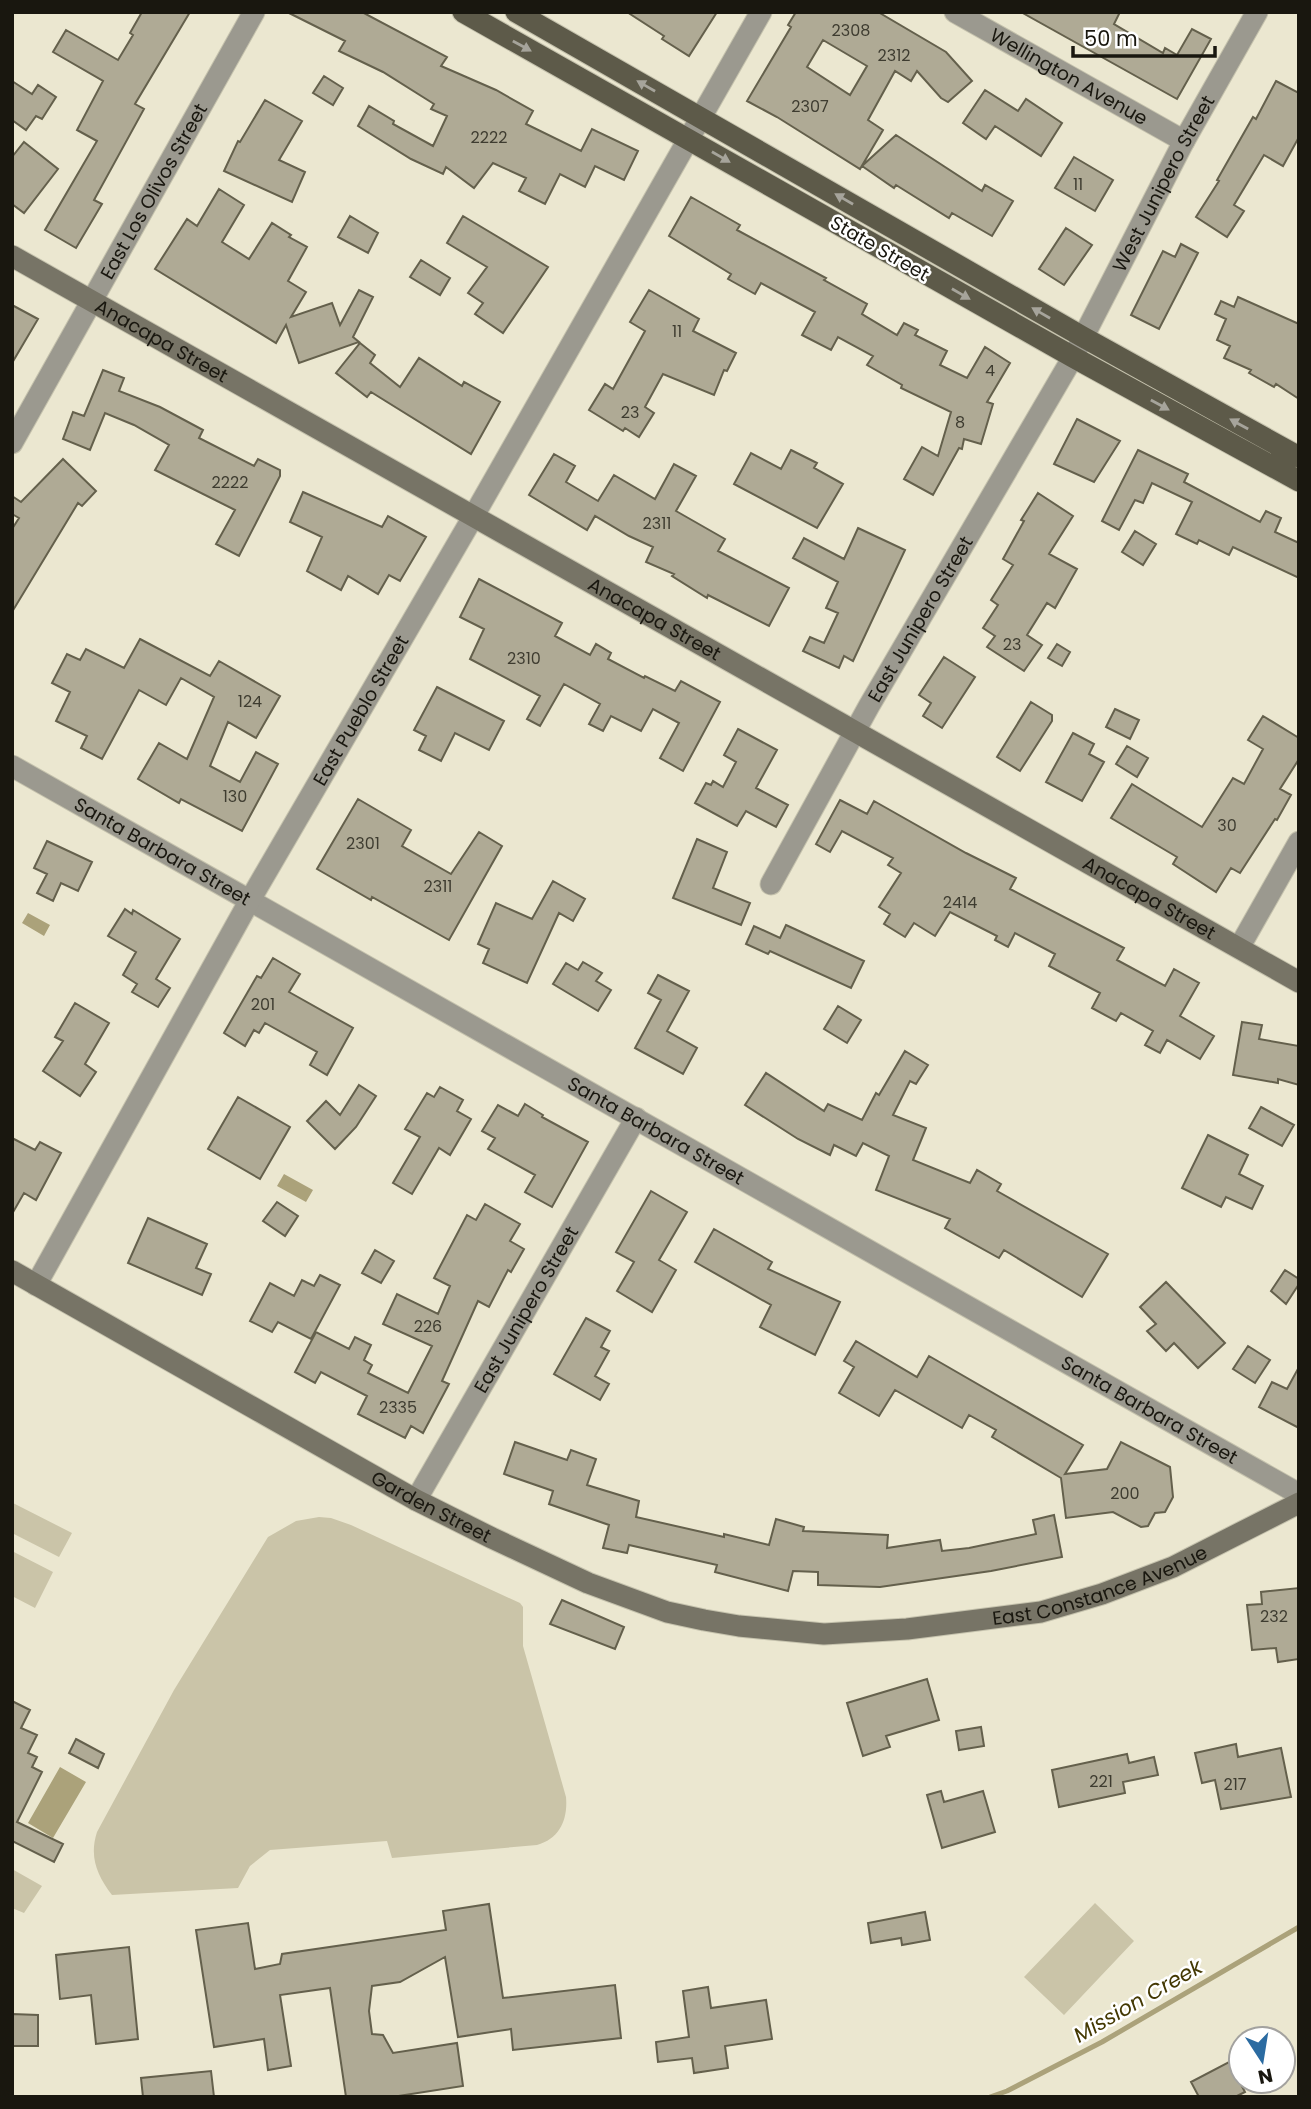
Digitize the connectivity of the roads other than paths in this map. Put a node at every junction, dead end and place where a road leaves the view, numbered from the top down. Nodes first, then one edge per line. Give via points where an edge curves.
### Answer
1 (254, 12) edge
2 (463, 12) edge
3 (516, 12) edge
4 (761, 12) edge
5 (955, 12) edge
6 (1257, 12) edge
7 (702, 117) junction
8 (689, 139) junction
9 (1184, 141) junction
10 (12, 256) edge
11 (93, 301) junction
12 (1083, 337) junction
13 (1073, 357) junction
14 (12, 443) edge
15 (1299, 457) edge
16 (1299, 481) edge
17 (473, 517) junction
18 (856, 731) junction
19 (12, 766) edge
20 (1299, 842) edge
21 (771, 884) dead end
22 (250, 900) junction
23 (1240, 946) junction
24 (1299, 982) edge
25 (636, 1118) junction
26 (12, 1271) edge
27 (36, 1285) junction
28 (1299, 1494) edge
29 (416, 1500) junction
30 (1299, 1503) edge
31 (886, 1631) joint

1 - 11 street, East Los Olivos Street
2 -> 8 main road, State Street
7 -> 3 main road, State Street
4 - 7 street, East Pueblo Street
5 - 9 street, Wellington Avenue
6 - 9 street, West Junipero Street
7 - 8 street, East Pueblo Street
12 -> 7 main road, State Street
8 -> 13 main road, State Street
8 - 17 street, East Pueblo Street
9 - 12 street, West Junipero Street
10 - 11 street, Anacapa Street
11 - 14 street, East Los Olivos Street
11 - 17 street, Anacapa Street
12 - 13 street, West Junipero Street
15 -> 12 main road, State Street
13 -> 16 main road, State Street
13 - 18 street, East Junipero Street
17 - 18 street, Anacapa Street
17 - 22 street, East Pueblo Street
18 - 21 street, East Junipero Street
18 - 23 street, Anacapa Street
19 - 22 street, Santa Barbara Street
20 - 23 street
22 - 25 street, Santa Barbara Street
22 - 27 street, East Pueblo Street
23 - 24 street, Anacapa Street
25 - 28 street, Santa Barbara Street
25 - 29 street, East Junipero Street
26 - 27 street, Garden Street
27 - 29 street, Garden Street
29 - 31 street, Garden Street via 578,1578 667,1612 799,1633
30 - 31 street, East Constance Avenue via 1173,1567 1083,1600 1041,1612

